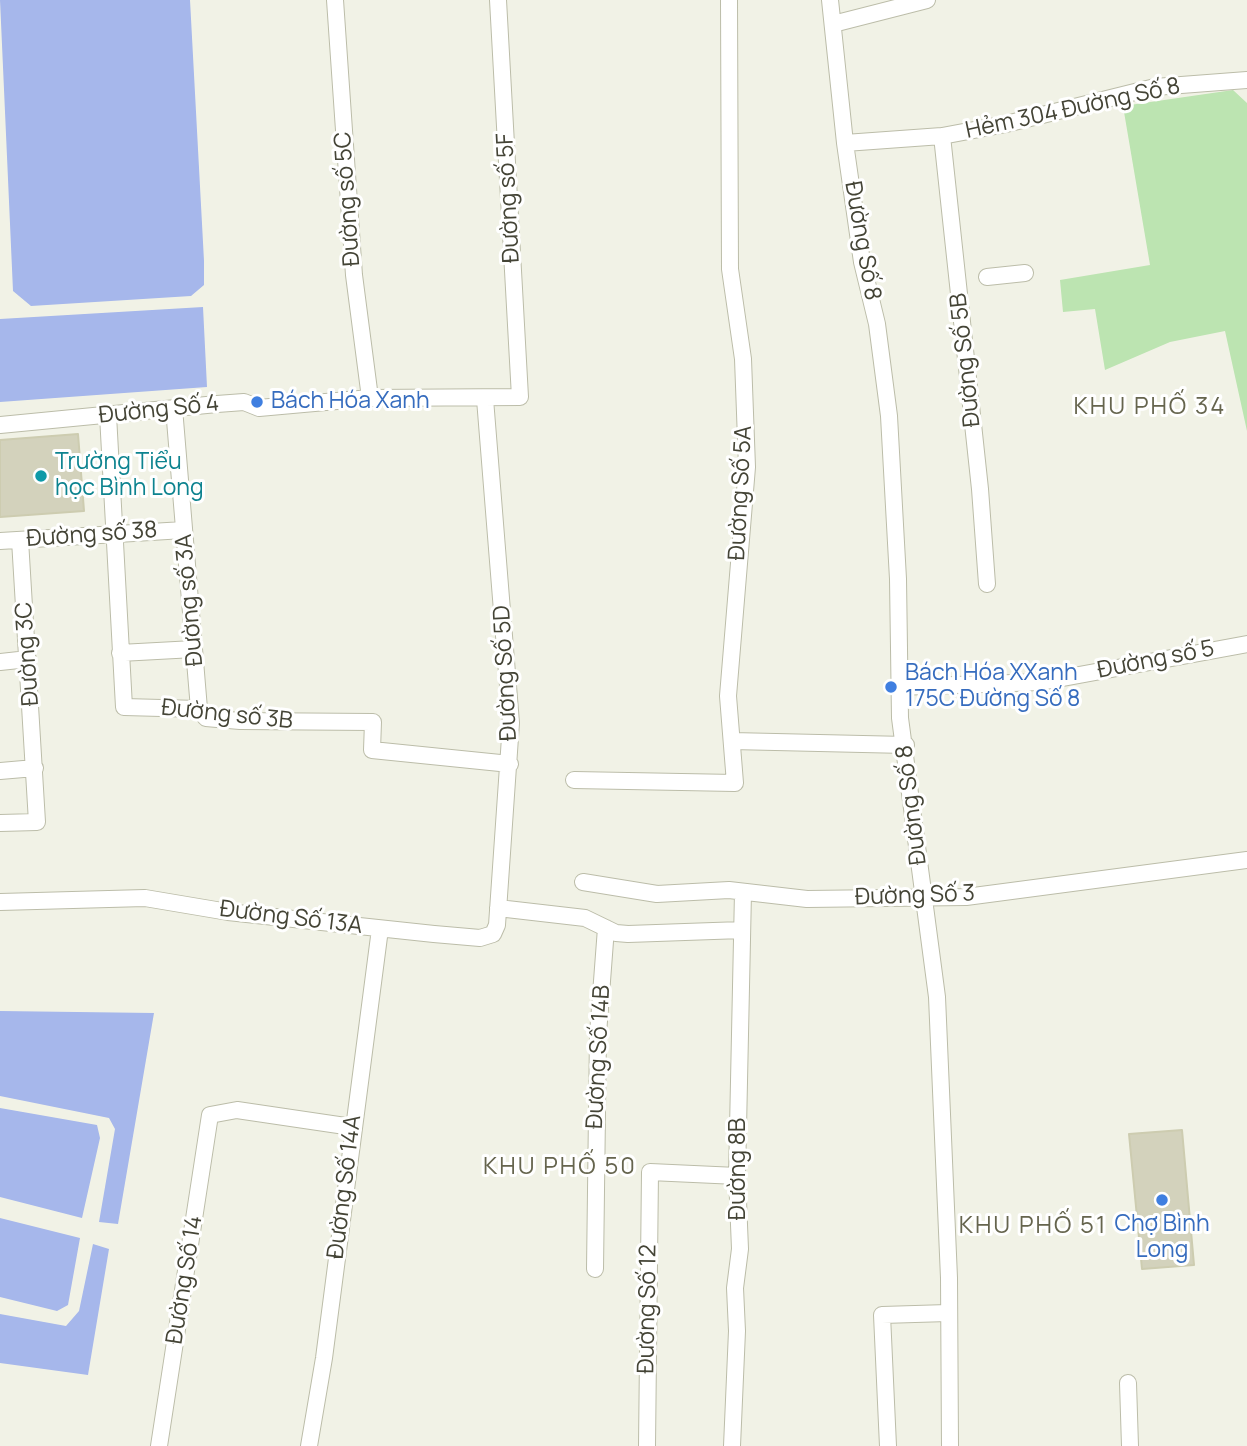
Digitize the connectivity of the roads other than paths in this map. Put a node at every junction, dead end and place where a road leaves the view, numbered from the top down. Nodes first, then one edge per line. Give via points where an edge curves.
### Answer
1 (335, 0) edge
2 (498, 0) edge
3 (729, 0) edge
4 (831, 0) edge
5 (927, 0) edge
6 (833, 24) junction
7 (1247, 80) edge
8 (942, 135) junction
9 (845, 143) junction
10 (1025, 272) dead end
11 (987, 277) dead end
12 (370, 398) junction
13 (485, 399) junction
14 (174, 408) junction
15 (108, 415) junction
16 (0, 425) edge
17 (184, 530) junction
18 (116, 534) junction
19 (20, 540) junction
20 (0, 541) edge
21 (987, 584) dead end
22 (1247, 644) edge
23 (194, 649) junction
24 (120, 653) junction
25 (28, 659) junction
26 (0, 662) edge
27 (898, 687) junction
28 (199, 709) junction
29 (732, 741) junction
30 (905, 745) junction
31 (510, 764) junction
32 (35, 768) junction
33 (0, 771) edge
34 (575, 780) dead end
35 (0, 823) edge
36 (1247, 860) edge
37 (583, 882) dead end
38 (743, 892) junction
39 (923, 898) junction
40 (0, 902) edge
41 (498, 908) junction
42 (606, 928) junction
43 (380, 929) junction
44 (742, 930) junction
45 (480, 938) joint
46 (352, 1127) junction
47 (737, 1176) junction
48 (595, 1269) dead end
49 (948, 1313) junction
50 (1128, 1383) dead end
51 (159, 1446) edge
52 (309, 1446) edge
53 (647, 1446) edge
54 (732, 1446) edge
55 (888, 1446) edge
56 (950, 1446) edge
57 (1130, 1446) edge

1 - 12 street, Đường số 5C via 354,275
2 - 13 street, Đường số 5F via 520,397
3 - 29 street, Đường Số 5A via 730,269 743,359 747,467 729,686
4 - 6 street, Đường Số 8
5 - 6 street
6 - 9 street, Đường Số 8
7 - 8 street, Hẻm 304 Đường Số 8 via 1155,87
8 - 9 street, Hẻm 304 Đường Số 8
8 - 21 street, Đường Số 5B
9 - 27 street, Đường Số 8 via 889,416 898,579
10 - 11 street
12 - 13 street, Đường Số 4
12 - 14 street, Đường Số 4 via 259,408 244,402
13 - 31 street, Đường Số 5D via 509,674
14 - 15 street, Đường Số 4
14 - 17 street, Đường số 3A
15 - 16 street, Đường Số 4
15 - 18 street, Đường số 3B
17 - 18 street, Đường số 38
17 - 23 street, Đường số 3A
18 - 19 street, Đường số 38
18 - 24 street, Đường số 3B
19 - 20 street, Đường số 38
19 - 25 street, Đường 3C
22 - 27 street, Đường số 5 via 1041,682
23 - 24 street
23 - 28 street, Đường số 3A
24 - 28 street, Đường số 3B via 124,707
25 - 26 street
25 - 32 street, Đường 3C
27 - 30 street, Đường Số 8
28 - 31 street, Đường số 3B via 206,718 240,721 373,722 372,750
29 - 30 street
29 - 34 street, Đường Số 5A via 735,783
30 - 39 street, Đường Số 8
31 - 41 street, Đường Số 5D
32 - 33 street
32 - 35 street, Đường 3C via 37,821
36 - 39 street, Đường Số 3 via 966,897
37 - 38 street, Đường Số 3 via 657,894
38 - 39 street, Đường Số 3 via 807,899
38 - 44 street, Đường 8B
39 - 49 street, Đường Số 8 via 937,997
40 - 43 street, Đường Số 13A via 145,898
41 - 42 street via 585,918
41 - 45 street, Đường Số 5D via 493,934
42 - 44 street via 628,934
42 - 48 street, Đường Số 14B via 598,1034
43 - 45 street, Đường Số 13A
43 - 46 street, Đường Số 14A
44 - 47 street, Đường 8B
46 - 51 street, Đường Số 14 via 237,1110 210,1115
46 - 52 street, Đường Số 14A
47 - 53 street, Đường Số 12 via 650,1172
47 - 54 street, Đường 8B via 740,1249
49 - 55 street via 882,1315
49 - 56 street, Đường Số 8
50 - 57 street

